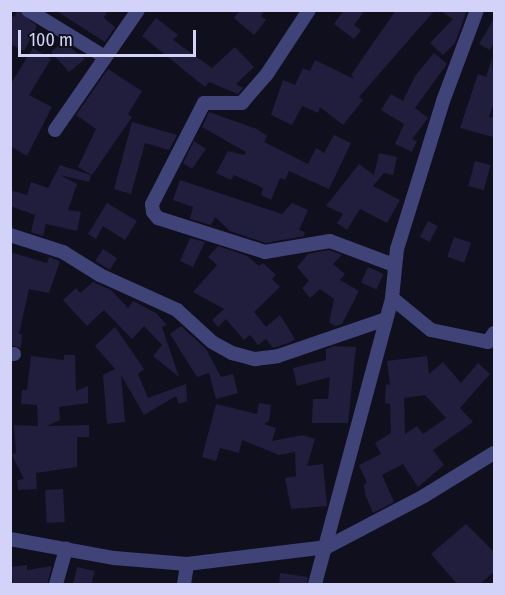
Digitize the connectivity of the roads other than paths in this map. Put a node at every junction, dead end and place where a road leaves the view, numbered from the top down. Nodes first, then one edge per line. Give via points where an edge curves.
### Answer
1 (28, 10) edge
2 (138, 10) edge
3 (309, 10) edge
4 (477, 10) edge
5 (105, 57) junction
6 (55, 130) dead end
7 (10, 235) edge
8 (394, 265) junction
9 (392, 298) junction
10 (386, 319) junction
11 (495, 333) edge
12 (495, 453) edge
13 (10, 539) edge
14 (66, 548) junction
15 (325, 554) junction
16 (187, 564) junction
17 (56, 585) edge
18 (184, 585) edge
19 (315, 585) edge

1 - 5 street
2 - 5 street
3 - 8 street via 267,75 242,103 204,103 152,204 153,212 158,218 265,252 330,241
4 - 8 street via 442,101
5 - 6 street
7 - 10 street via 63,252 177,310 212,342 231,353 255,359 278,356
8 - 9 street
9 - 10 street
9 - 11 street via 431,330 488,342
10 - 15 street
12 - 15 street
13 - 14 street
14 - 16 street via 114,558
14 - 17 street
15 - 16 street
15 - 19 street
16 - 18 street

